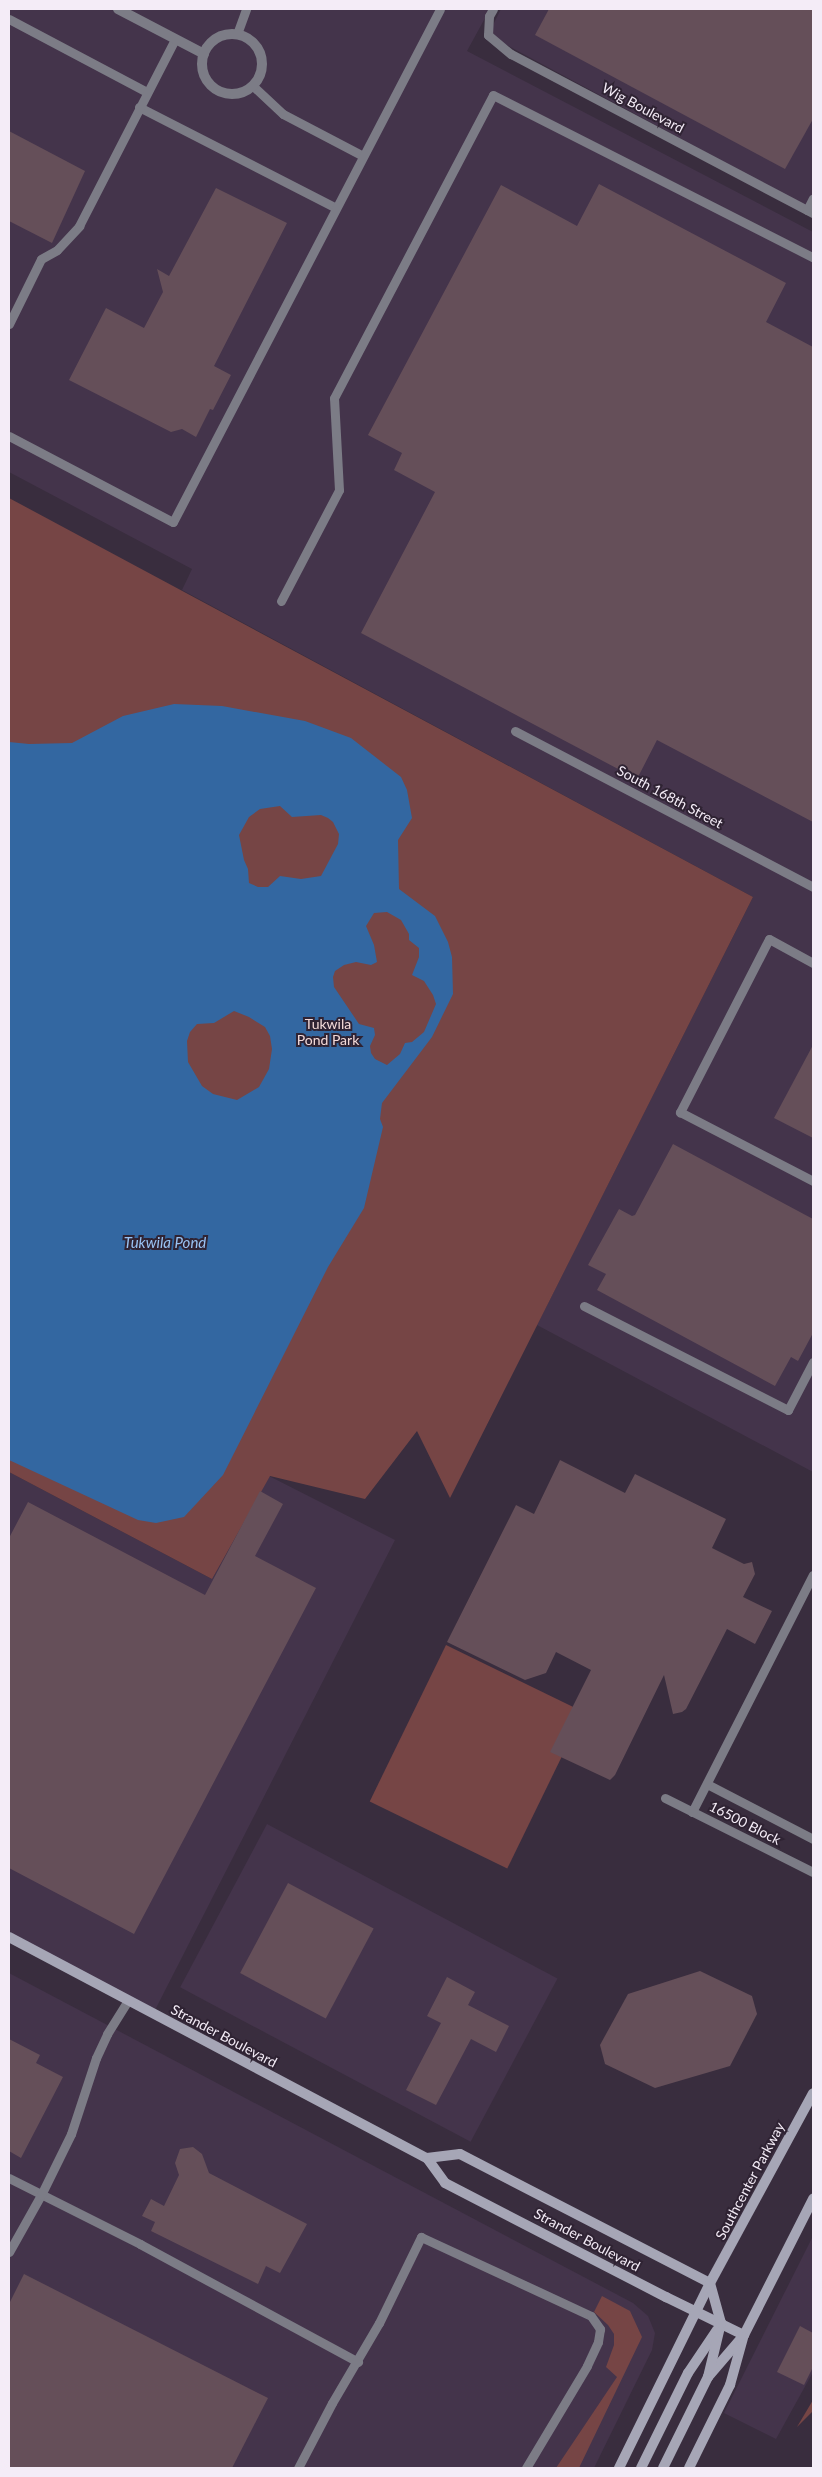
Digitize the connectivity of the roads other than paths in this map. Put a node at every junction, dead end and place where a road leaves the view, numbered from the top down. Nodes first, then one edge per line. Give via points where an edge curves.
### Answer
1 (118, 9) edge
2 (246, 9) edge
3 (440, 9) edge
4 (493, 9) edge
5 (9, 19) edge
6 (237, 34) junction
7 (175, 38) junction
8 (204, 54) junction
9 (253, 86) junction
10 (147, 92) junction
11 (139, 107) junction
12 (363, 156) junction
13 (813, 198) edge
14 (336, 208) junction
15 (810, 211) edge
16 (813, 257) edge
17 (9, 324) edge
18 (9, 436) edge
19 (281, 601) dead end
20 (514, 731) dead end
21 (813, 887) edge
22 (813, 963) edge
23 (813, 1181) edge
24 (584, 1306) dead end
25 (813, 1362) edge
26 (813, 1575) edge
27 (707, 1784) junction
28 (665, 1798) dead end
29 (692, 1812) junction
30 (813, 1839) edge
31 (813, 1872) edge
32 (9, 1937) edge
33 (128, 2001) junction
34 (813, 2093) edge
35 (427, 2158) junction
36 (9, 2178) edge
37 (41, 2195) junction
38 (813, 2199) edge
39 (9, 2252) edge
40 (710, 2283) junction
41 (696, 2312) junction
42 (722, 2323) junction
43 (744, 2335) junction
44 (358, 2362) junction
45 (708, 2377) junction
46 (298, 2468) edge
47 (526, 2468) edge
48 (619, 2468) edge
49 (641, 2468) edge
50 (664, 2468) edge
51 (689, 2468) edge

1 - 7 street
2 - 6 lane
3 - 12 lane
4 - 15 lane, Wig Boulevard via 489,16 488,35 511,54
5 - 10 lane
6 - 8 street via 217,38
6 - 9 street via 255,44 260,53 261,74
7 - 8 street
7 - 10 lane
8 - 9 street via 203,73 214,88 232,94
9 - 12 lane via 283,114
10 - 11 lane
11 - 14 lane
11 - 17 lane via 80,226 57,250 41,259
12 - 14 lane
13 - 15 lane
14 - 18 lane via 173,522
16 - 19 lane via 493,95 334,398 339,490
20 - 21 lane, South 168th Street
22 - 23 lane via 769,939 680,1112
24 - 25 lane via 788,1410
26 - 27 lane
27 - 29 lane
27 - 30 lane
28 - 29 lane, 16500 Block
29 - 31 lane, 16500 Block
32 - 33 main road, Strander Boulevard
33 - 35 main road, Strander Boulevard
33 - 37 lane via 96,2058 71,2134
34 - 40 main road, Southcenter Parkway
35 - 40 main road, Strander Boulevard via 460,2154
35 - 41 main road, Strander Boulevard via 445,2182
36 - 37 lane
37 - 39 lane
37 - 44 lane via 140,2244
38 - 43 main road
40 - 41 main road, Southcenter Parkway
40 - 42 main road
41 - 42 main road, Strander Boulevard
41 - 48 main road, Southcenter Parkway
42 - 43 main road, Strander Boulevard
42 - 45 main road
42 - 49 main road via 688,2373
43 - 45 main road
43 - 51 main road via 730,2385
44 - 46 lane
44 - 47 lane via 421,2237 591,2316 600,2329 598,2342
45 - 50 main road

